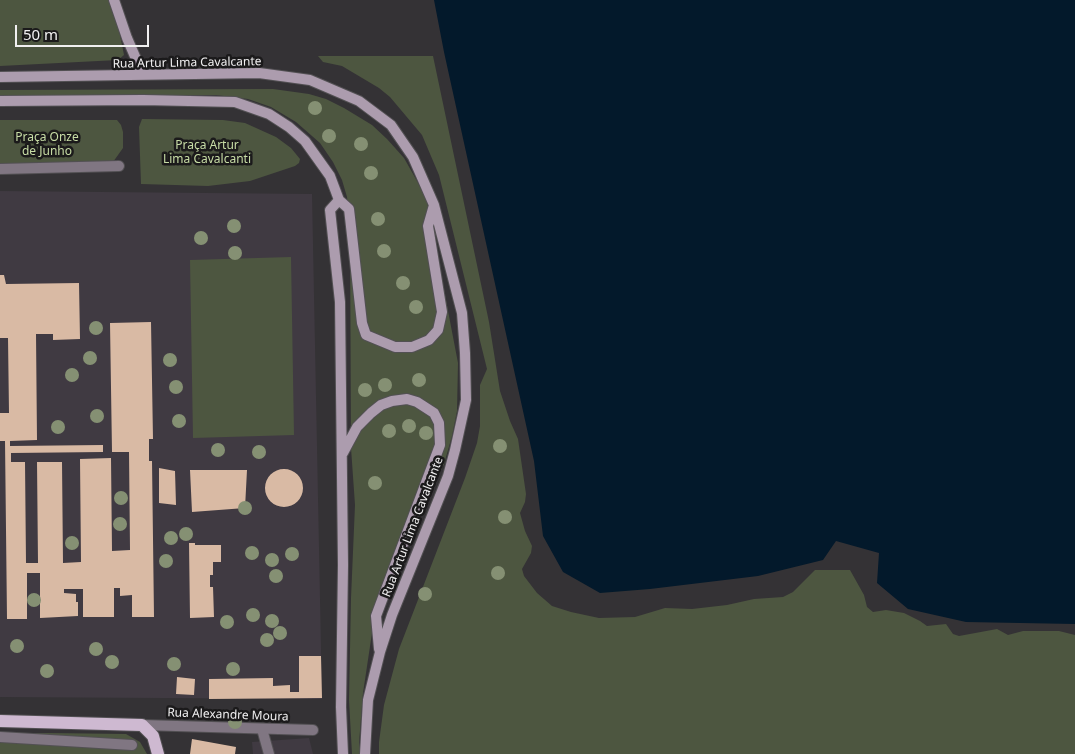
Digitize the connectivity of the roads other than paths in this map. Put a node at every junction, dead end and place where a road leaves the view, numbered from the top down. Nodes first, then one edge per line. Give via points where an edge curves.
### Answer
1 (114, 0) edge
2 (143, 75) junction
3 (0, 77) edge
4 (0, 101) edge
5 (120, 166) dead end
6 (0, 169) edge
7 (338, 200) junction
8 (434, 206) junction
9 (342, 455) junction
10 (380, 652) junction
11 (0, 721) edge
12 (142, 725) junction
13 (262, 728) junction
14 (313, 730) dead end
15 (0, 737) edge
16 (132, 745) dead end
17 (158, 754) edge
18 (270, 754) edge
19 (344, 754) edge
20 (365, 754) edge

1 - 2 main road
2 - 3 main road, Rua Artur Lima Cavalcante
2 - 8 main road, Rua Artur Lima Cavalcante via 259,73 310,80 359,101 392,126 413,157
4 - 7 main road via 235,102 269,114 305,141 330,176
5 - 6 street
7 - 8 main road via 349,208 366,335 395,347 412,347 429,340 438,330 442,312 428,226
7 - 9 main road via 330,210 340,302
8 - 10 main road, Rua Artur Lima Cavalcante via 462,314 466,400 448,476
9 - 10 main road via 371,413 392,400 417,402 434,414 439,423 440,445 376,616
9 - 19 main road via 341,707
10 - 20 main road, Rua Artur Lima Cavalcante via 368,700
11 - 12 main road
12 - 13 street, Rua Alexandre Moura
12 - 17 main road via 153,736
13 - 14 street, Rua Alexandre Moura
13 - 18 street
15 - 16 street

